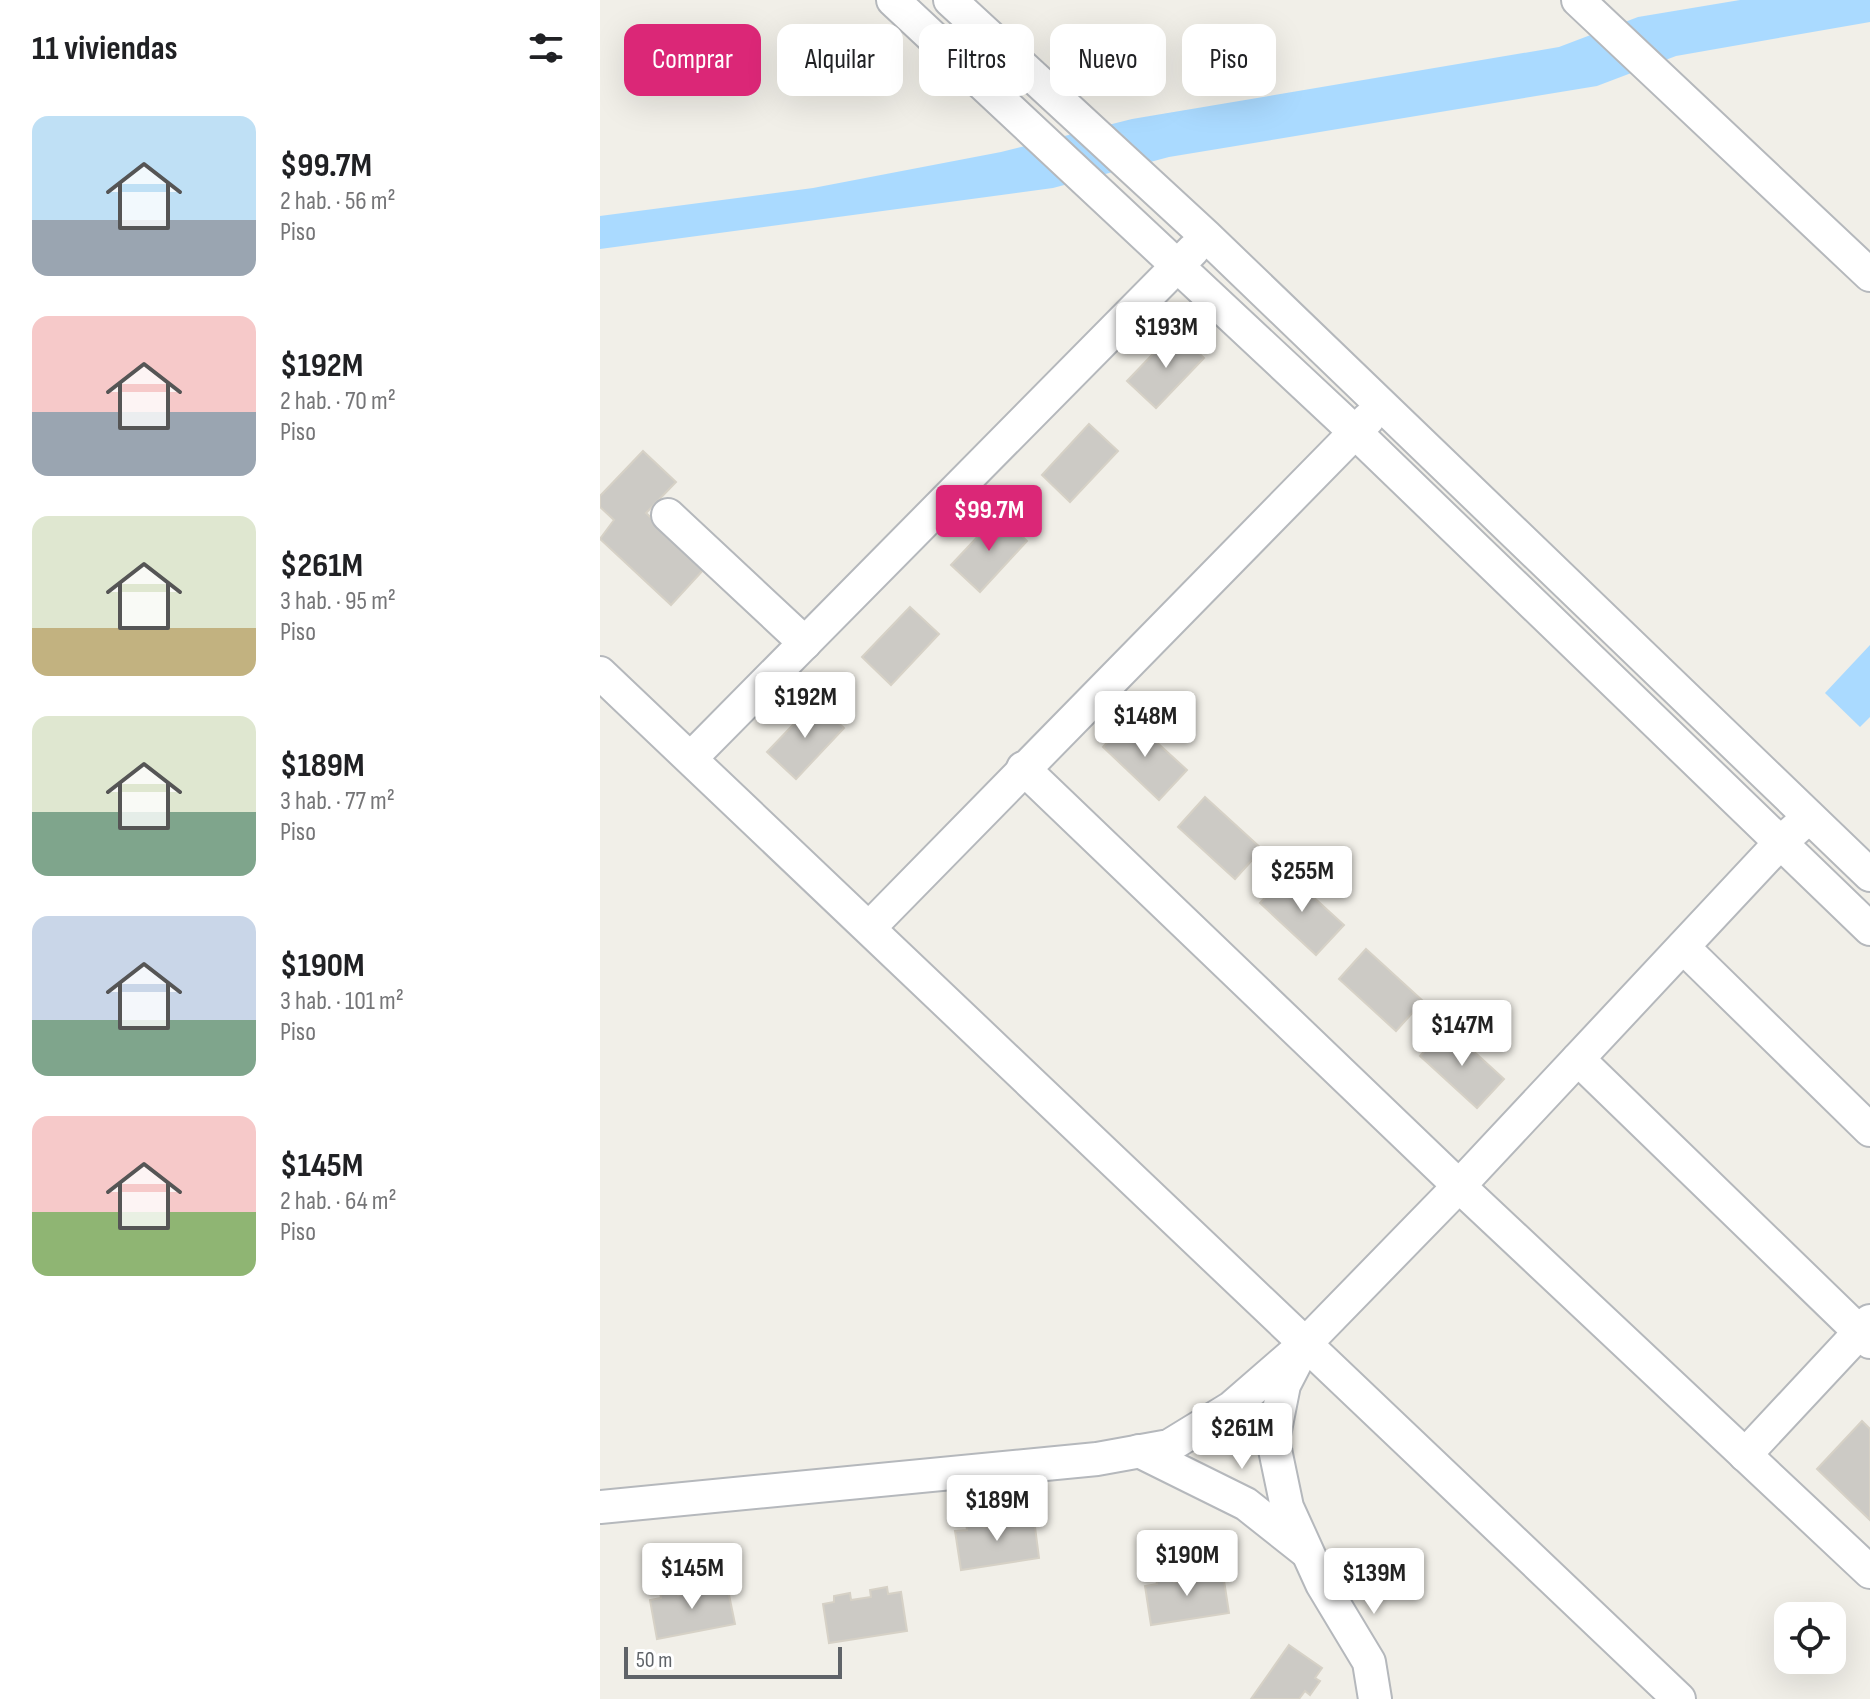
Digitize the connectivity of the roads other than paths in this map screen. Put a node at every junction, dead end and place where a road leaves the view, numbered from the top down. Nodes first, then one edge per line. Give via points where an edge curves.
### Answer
1 (893, 0) edge
2 (950, 0) edge
3 (1578, 0) edge
4 (1206, 236) junction
5 (1178, 267) junction
6 (1870, 275) edge
7 (1382, 406) junction
8 (1355, 432) junction
9 (668, 515) dead end
10 (805, 643) junction
11 (600, 673) edge
12 (692, 757) junction
13 (1023, 768) junction
14 (1809, 817) junction
15 (1779, 844) junction
16 (1870, 875) edge
17 (870, 927) junction
18 (1870, 929) edge
19 (1683, 947) junction
20 (1578, 1059) junction
21 (1870, 1130) edge
22 (1459, 1186) junction
23 (1866, 1332) edge
24 (1306, 1343) junction
25 (1139, 1451) junction
26 (1745, 1455) junction
27 (600, 1507) edge
28 (1307, 1552) junction
29 (1870, 1572) edge
30 (1375, 1699) edge
31 (1679, 1699) edge

1 - 5 street
2 - 4 street
3 - 6 street
4 - 5 street
4 - 7 street
5 - 8 street
5 - 10 street
7 - 8 street
7 - 14 street
8 - 13 street
8 - 15 street
9 - 10 street
10 - 12 street
11 - 12 street
12 - 17 street
13 - 17 street
13 - 22 street
14 - 15 street
14 - 16 street
15 - 18 street
15 - 19 street
17 - 24 street
19 - 20 street
19 - 21 street
20 - 22 street
20 - 23 street
22 - 24 street
22 - 26 street
23 - 26 street
24 - 25 street via 1231,1408 1169,1446
24 - 28 street via 1284,1385 1273,1440 1287,1507
24 - 31 street
25 - 27 street
25 - 28 street via 1246,1504
26 - 29 street
28 - 30 street via 1369,1662

